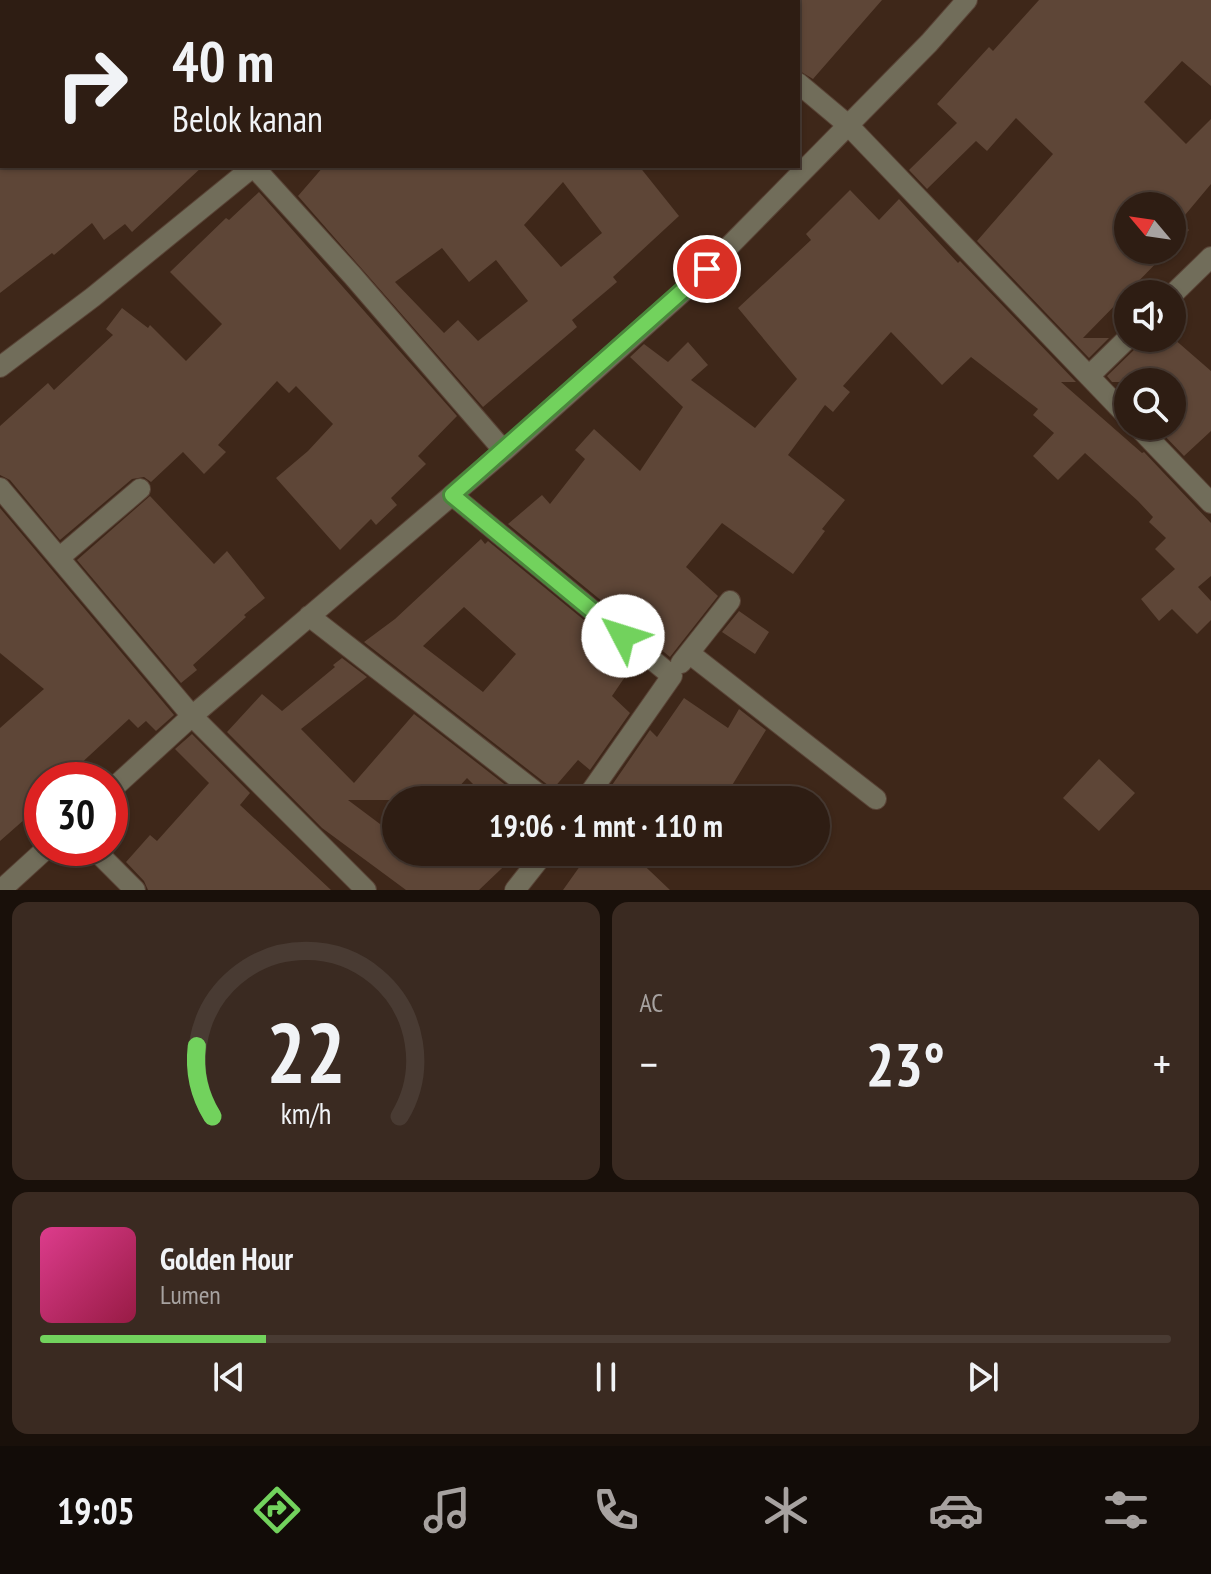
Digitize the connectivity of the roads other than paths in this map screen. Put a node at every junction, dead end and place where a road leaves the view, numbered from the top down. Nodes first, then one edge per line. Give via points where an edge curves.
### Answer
1 (967, 0) edge
2 (800, 85) edge
3 (848, 125) junction
4 (251, 168) edge
5 (255, 168) edge
6 (1211, 257) edge
7 (1186, 281) edge
8 (1114, 352) edge
9 (0, 367) edge
10 (1089, 376) junction
11 (1114, 402) edge
12 (1150, 440) edge
13 (504, 451) junction
14 (0, 488) edge
15 (140, 489) dead end
16 (452, 495) junction
17 (1211, 503) edge
18 (59, 558) junction
19 (730, 601) dead end
20 (309, 616) junction
21 (689, 653) junction
22 (672, 676) junction
23 (192, 716) junction
24 (128, 775) edge
25 (528, 786) edge
26 (595, 786) edge
27 (876, 799) dead end
28 (27, 866) edge
29 (111, 866) edge
30 (534, 866) edge
31 (1, 890) edge
32 (135, 890) edge
33 (366, 890) edge
34 (515, 890) edge

1 - 3 street
2 - 3 street
3 - 10 street
3 - 13 street via 693,283
4 - 9 street
5 - 13 street
6 - 7 street
8 - 10 street
10 - 11 street
12 - 17 street
13 - 16 street
14 - 18 street
15 - 18 street
16 - 20 street
16 - 22 street
18 - 23 street
19 - 21 street
20 - 23 street
20 - 25 street
21 - 22 street
21 - 27 street
22 - 26 street
23 - 24 street
23 - 33 street
28 - 31 street
29 - 32 street
30 - 34 street

